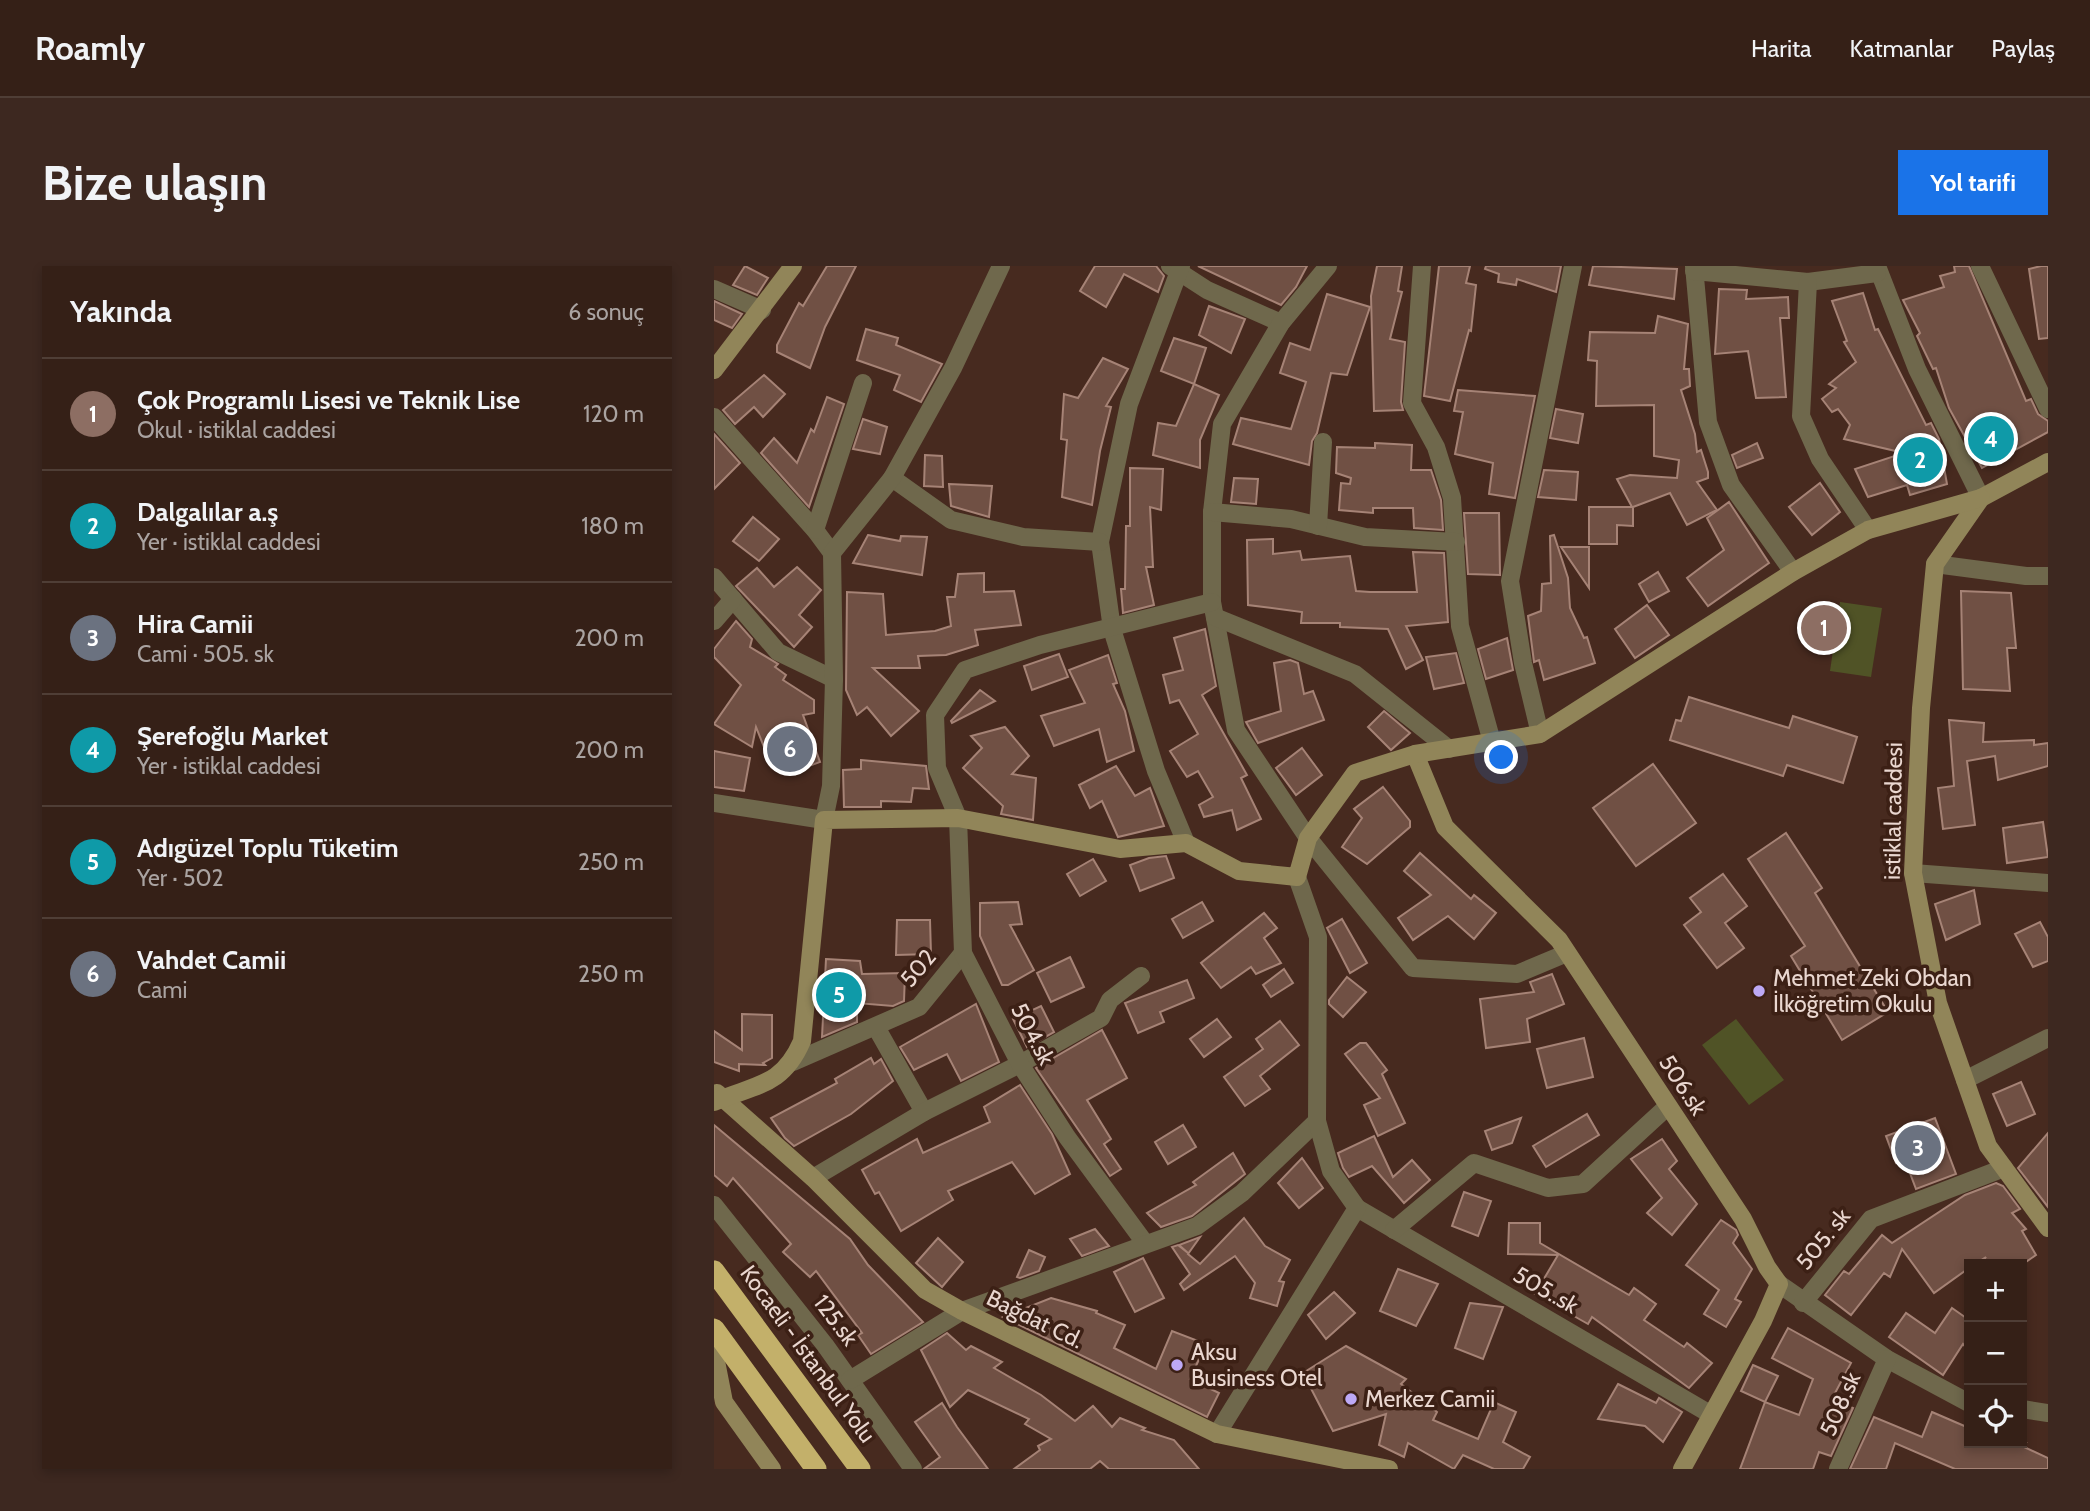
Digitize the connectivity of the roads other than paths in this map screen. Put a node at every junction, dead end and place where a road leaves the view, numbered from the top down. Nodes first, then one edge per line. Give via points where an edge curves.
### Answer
1 (793, 266) edge
2 (1001, 266) edge
3 (1328, 266) edge
4 (1422, 266) edge
5 (1573, 266) edge
6 (1980, 266) edge
7 (1176, 268) edge
8 (1694, 268) edge
9 (1877, 270) edge
10 (1808, 282) junction
11 (714, 289) edge
12 (762, 310) junction
13 (1281, 323) junction
14 (714, 370) edge
15 (863, 383) dead end
16 (2048, 409) edge
17 (714, 417) edge
18 (1323, 442) dead end
19 (2048, 461) edge
20 (892, 478) junction
21 (1980, 498) junction
22 (1212, 512) junction
23 (1318, 526) junction
24 (815, 530) junction
25 (1868, 530) junction
26 (1100, 542) junction
27 (1456, 542) junction
28 (832, 553) junction
29 (1935, 564) junction
30 (1793, 572) junction
31 (714, 576) edge
32 (2048, 576) edge
33 (733, 599) junction
34 (1214, 610) junction
35 (714, 621) edge
36 (1112, 629) junction
37 (834, 679) junction
38 (1539, 734) junction
39 (1492, 742) junction
40 (1449, 749) junction
41 (1415, 754) junction
42 (714, 803) edge
43 (958, 818) junction
44 (824, 820) junction
45 (1308, 838) junction
46 (1186, 842) junction
47 (1913, 873) junction
48 (1297, 877) junction
49 (2048, 883) edge
50 (963, 953) junction
51 (1567, 953) junction
52 (1141, 976) dead end
53 (876, 1027) junction
54 (2048, 1038) edge
55 (793, 1062) junction
56 (1020, 1065) junction
57 (1965, 1080) junction
58 (717, 1097) edge
59 (1668, 1106) junction
60 (923, 1112) junction
61 (1317, 1121) junction
62 (2004, 1168) junction
63 (813, 1178) junction
64 (714, 1205) edge
65 (1357, 1209) junction
66 (2048, 1228) edge
67 (1394, 1230) junction
68 (1145, 1243) junction
69 (714, 1271) edge
70 (1779, 1284) junction
71 (1803, 1303) junction
72 (962, 1311) junction
73 (714, 1329) edge
74 (714, 1351) edge
75 (1886, 1359) junction
76 (850, 1380) junction
77 (1964, 1400) edge
78 (2027, 1410) edge
79 (2048, 1413) edge
80 (1710, 1414) junction
81 (1217, 1434) junction
82 (1324, 1462) edge
83 (772, 1469) edge
84 (817, 1469) edge
85 (860, 1469) edge
86 (913, 1469) edge
87 (1389, 1469) edge
88 (1682, 1469) edge
89 (1838, 1469) edge

1 - 12 main road
2 - 20 street via 953,368
3 - 13 street
4 - 27 street via 1412,403 1436,447 1452,498
5 - 38 street via 1510,581
6 - 16 street
7 - 13 street via 1207,290
7 - 26 street via 1129,404
8 - 10 street
8 - 30 street via 1708,422 1731,485
9 - 10 street
9 - 21 street via 1917,369
10 - 25 street via 1801,416 1820,459
11 - 12 street
12 - 14 main road
13 - 22 street via 1222,424
15 - 24 street
17 - 24 street
18 - 23 street
19 - 21 main road, istiklal caddesi
20 - 26 street via 951,520 1023,537
20 - 28 street
21 - 25 main road
21 - 29 main road, istiklal caddesi
22 - 23 street
22 - 34 street
23 - 27 street via 1364,537
24 - 28 street
25 - 30 main road
26 - 36 street
27 - 39 street via 1461,626
28 - 37 street
29 - 32 street
29 - 47 main road, istiklal caddesi via 1921,708
30 - 38 main road
31 - 33 street
33 - 35 street
33 - 37 street via 778,652
34 - 36 street
34 - 40 street via 1355,674
34 - 45 street via 1237,730
36 - 43 street via 1040,645 965,670 935,715 937,768
36 - 46 street via 1156,771
37 - 44 street via 831,786
38 - 39 main road
39 - 40 main road
40 - 41 main road
41 - 45 main road via 1355,773
41 - 51 main road, 506.sk via 1445,827
42 - 44 street
43 - 44 main road
43 - 46 main road via 1121,849
43 - 50 street, 504.sk
44 - 55 main road via 802,1041
45 - 48 main road
45 - 51 street via 1413,968 1517,974
46 - 48 main road via 1239,871
47 - 49 street
47 - 57 main road, istiklal caddesi via 1938,1003
48 - 61 street via 1318,937
50 - 53 street, 502 via 919,1007
50 - 56 street, 504.sk
51 - 59 main road, 506.sk
52 - 56 street via 1110,1000 1101,1018
53 - 55 street, 502
53 - 60 street
54 - 57 street
55 - 58 main road via 778,1077
56 - 60 street
56 - 68 street, 504.sk
57 - 62 main road, istiklal caddesi via 1987,1146
58 - 63 main road, Bağdat Cd.
59 - 67 street via 1583,1184 1548,1188 1474,1163
59 - 70 main road, 506.sk
60 - 63 street
61 - 65 street via 1331,1171
61 - 68 street via 1242,1193 1197,1226
62 - 66 main road, istiklal caddesi
62 - 71 street, 505. sk via 1871,1219
63 - 72 main road, Bağdat Cd. via 925,1290
64 - 76 street, 125.sk
65 - 67 street, 505..sk
65 - 81 street
67 - 80 street, 505..sk
68 - 72 street
69 - 85 highway, Kocaeli - İstanbul Yolu
70 - 71 street
70 - 80 main road
71 - 75 street
72 - 76 street
72 - 81 main road, Bağdat Cd.
73 - 84 highway
74 - 83 main road via 724,1402
75 - 77 street
75 - 89 street, 508.sk
76 - 86 street, 125.sk
78 - 79 street
80 - 88 main road
81 - 82 main road, Bağdat Cd.
82 - 87 main road, Bağdat Cd.

